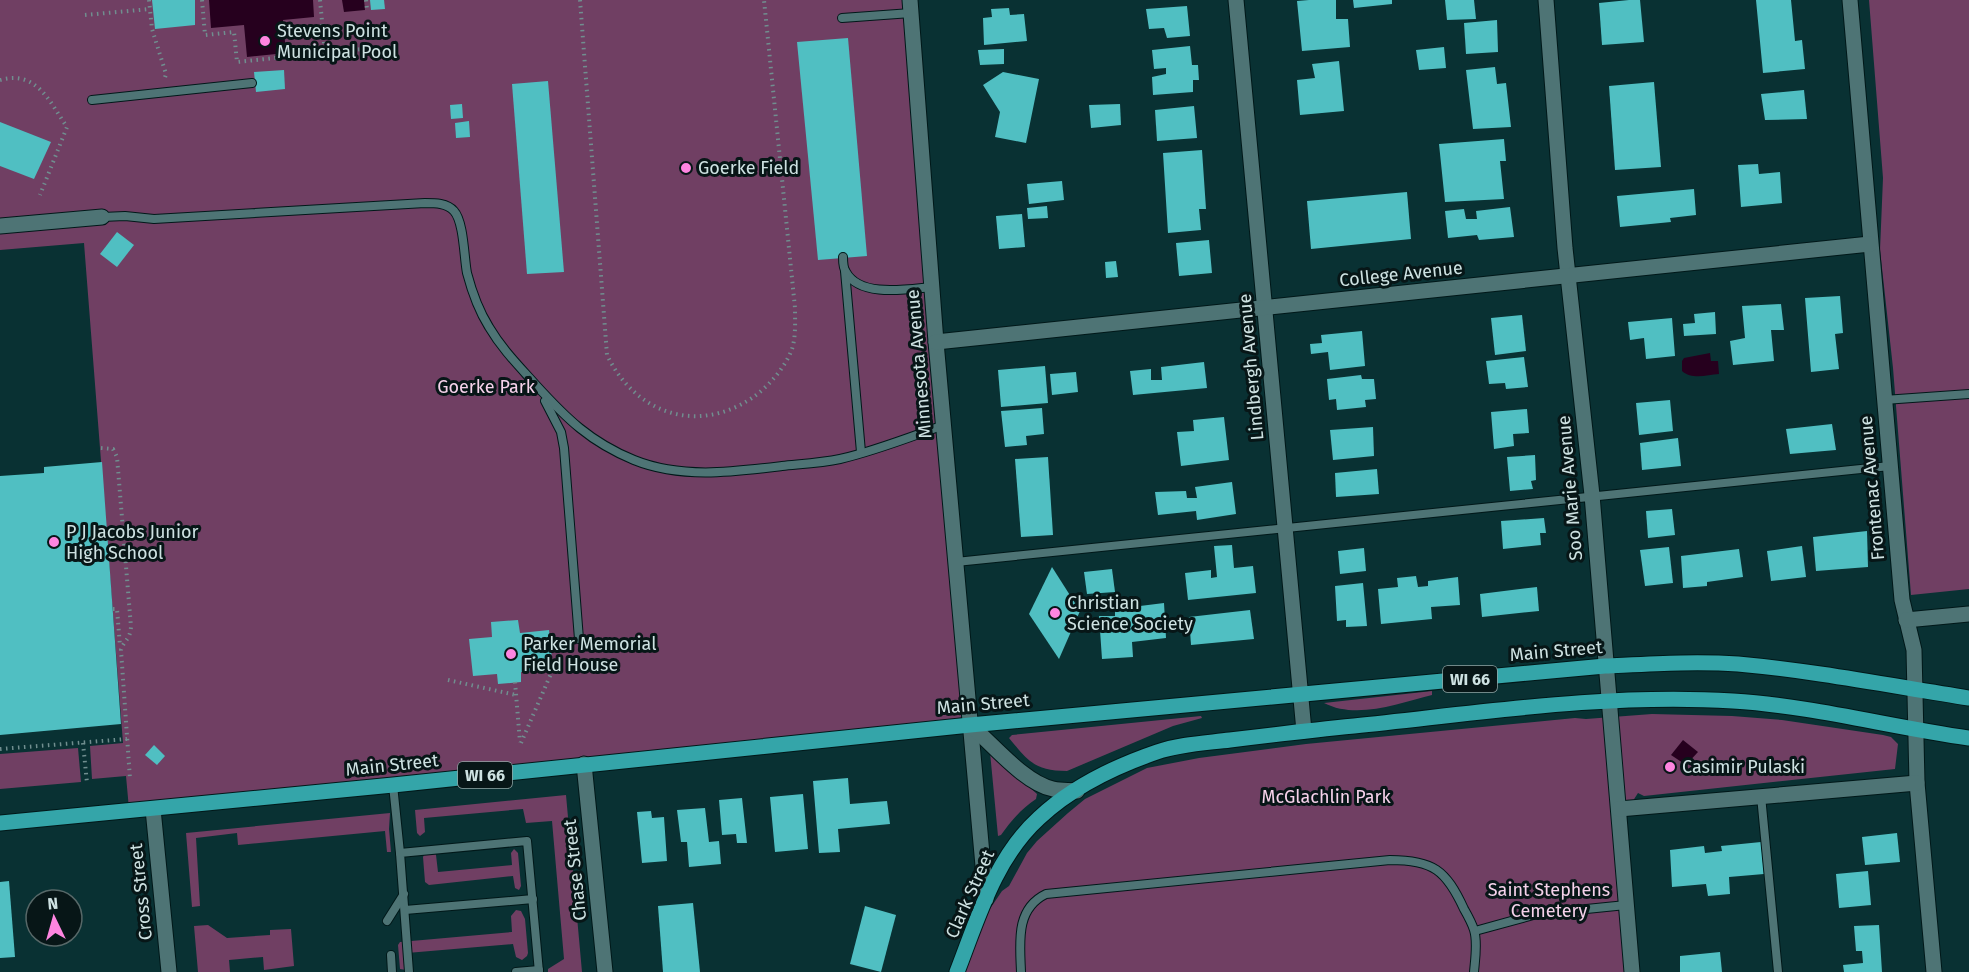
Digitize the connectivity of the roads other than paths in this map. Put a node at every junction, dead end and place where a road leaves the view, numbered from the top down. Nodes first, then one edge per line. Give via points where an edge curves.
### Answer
1 (1236, 0) edge
2 (1546, 0) edge
3 (1850, 0) edge
4 (910, 6) edge
5 (842, 18) dead end
6 (252, 83) dead end
7 (92, 100) dead end
8 (102, 217) joint
9 (0, 226) edge
10 (1870, 244) junction
11 (843, 257) dead end
12 (845, 271) junction
13 (1568, 276) junction
14 (932, 287) junction
15 (1264, 309) junction
16 (936, 342) junction
17 (534, 382) junction
18 (1969, 394) edge
19 (1884, 400) junction
20 (944, 424) junction
21 (861, 453) junction
22 (1890, 466) junction
23 (1592, 495) junction
24 (1286, 528) junction
25 (956, 562) junction
26 (1969, 614) edge
27 (1906, 620) junction
28 (579, 639) dead end
29 (1605, 666) junction
30 (1916, 690) junction
31 (1301, 695) junction
32 (1969, 698) edge
33 (1608, 700) junction
34 (970, 725) junction
35 (1917, 729) junction
36 (1305, 731) junction
37 (1969, 738) edge
38 (584, 764) junction
39 (1917, 783) junction
40 (393, 785) junction
41 (1077, 790) junction
42 (1761, 796) junction
43 (153, 809) junction
44 (1619, 809) junction
45 (0, 823) edge
46 (400, 853) junction
47 (404, 894) junction
48 (986, 898) junction
49 (533, 899) junction
50 (1626, 905) junction
51 (405, 910) junction
52 (387, 921) dead end
53 (1475, 931) junction
54 (391, 956) dead end
55 (539, 971) edge
56 (169, 972) edge
57 (392, 972) edge
58 (410, 972) edge
59 (516, 972) edge
60 (605, 972) edge
61 (957, 972) edge
62 (1020, 972) edge
63 (1474, 972) edge
64 (1632, 972) edge
65 (1778, 972) edge
66 (1934, 972) edge

1 - 15 street, Lindbergh Avenue
2 - 13 street, Soo Marie Avenue
3 - 10 street, Frontenac Avenue
4 - 5 lane
4 - 14 street, Minnesota Avenue
6 - 7 lane
8 - 9 street
8 - 17 lane via 154,219 425,203 447,206 459,221 476,302 501,346
10 - 13 street, College Avenue
10 - 19 street, Frontenac Avenue
11 - 12 lane
12 - 14 lane via 853,280 878,290
12 - 21 lane
13 - 15 street, College Avenue
13 - 23 street, Soo Marie Avenue
14 - 16 street, Minnesota Avenue
15 - 16 street, College Avenue
15 - 24 street, Lindbergh Avenue
16 - 20 street, Minnesota Avenue
17 - 21 lane via 570,422 592,438 619,454 658,468 683,472 740,470 840,459
17 - 28 lane via 555,418 562,440
18 - 19 lane
19 - 22 street, Frontenac Avenue
20 - 21 lane
20 - 25 street, Minnesota Avenue
22 - 23 lane
22 - 27 street, Frontenac Avenue
23 - 24 lane
23 - 29 street, Soo Marie Avenue
24 - 25 lane
24 - 31 street, Lindbergh Avenue
25 - 34 street, Minnesota Avenue
26 - 27 street
27 - 30 street, Frontenac Avenue via 1914,650
29 - 30 main road, Main Street / WI 66 via 1736,664
29 - 31 main road, Main Street / WI 66
29 - 33 street, Soo Marie Avenue
30 - 32 main road, Main Street / WI 66
30 - 35 street, Frontenac Avenue
31 - 34 main road, Main Street / WI 66
31 - 36 street, Lindbergh Avenue
33 - 35 main road, WI 66 via 1737,701 1837,713
33 - 36 main road, WI 66
33 - 44 street, Soo Marie Avenue
34 - 38 main road, Main Street / WI 66
34 - 41 street via 1036,782 1052,789
34 - 48 street, Minnesota Avenue
35 - 37 main road, WI 66
35 - 39 street, Frontenac Avenue
36 - 41 main road, Clark Street / WI 66 via 1177,747 1133,761
38 - 40 main road, Main Street / WI 66
38 - 60 street, Chase Street
39 - 42 street
39 - 66 street, Frontenac Avenue
40 - 43 main road, Main Street / WI 66
40 - 46 lane
41 - 48 main road, Clark Street / WI 66 via 1040,816 1020,836
42 - 44 street
42 - 65 lane
43 - 45 main road, Main Street / WI 66
43 - 56 street, Cross Street
44 - 50 street, Soo Marie Avenue
46 - 47 lane
46 - 49 lane via 527,841
47 - 51 lane
47 - 52 lane
48 - 61 main road, Clark Street / WI 66
49 - 51 lane
49 - 55 lane
50 - 53 lane via 1537,914
50 - 64 street, Soo Marie Avenue
51 - 58 lane
53 - 62 lane via 1445,877 1431,866 1413,860 1390,860 1046,894 1029,906 1023,918
53 - 63 lane
54 - 57 lane
55 - 59 lane

